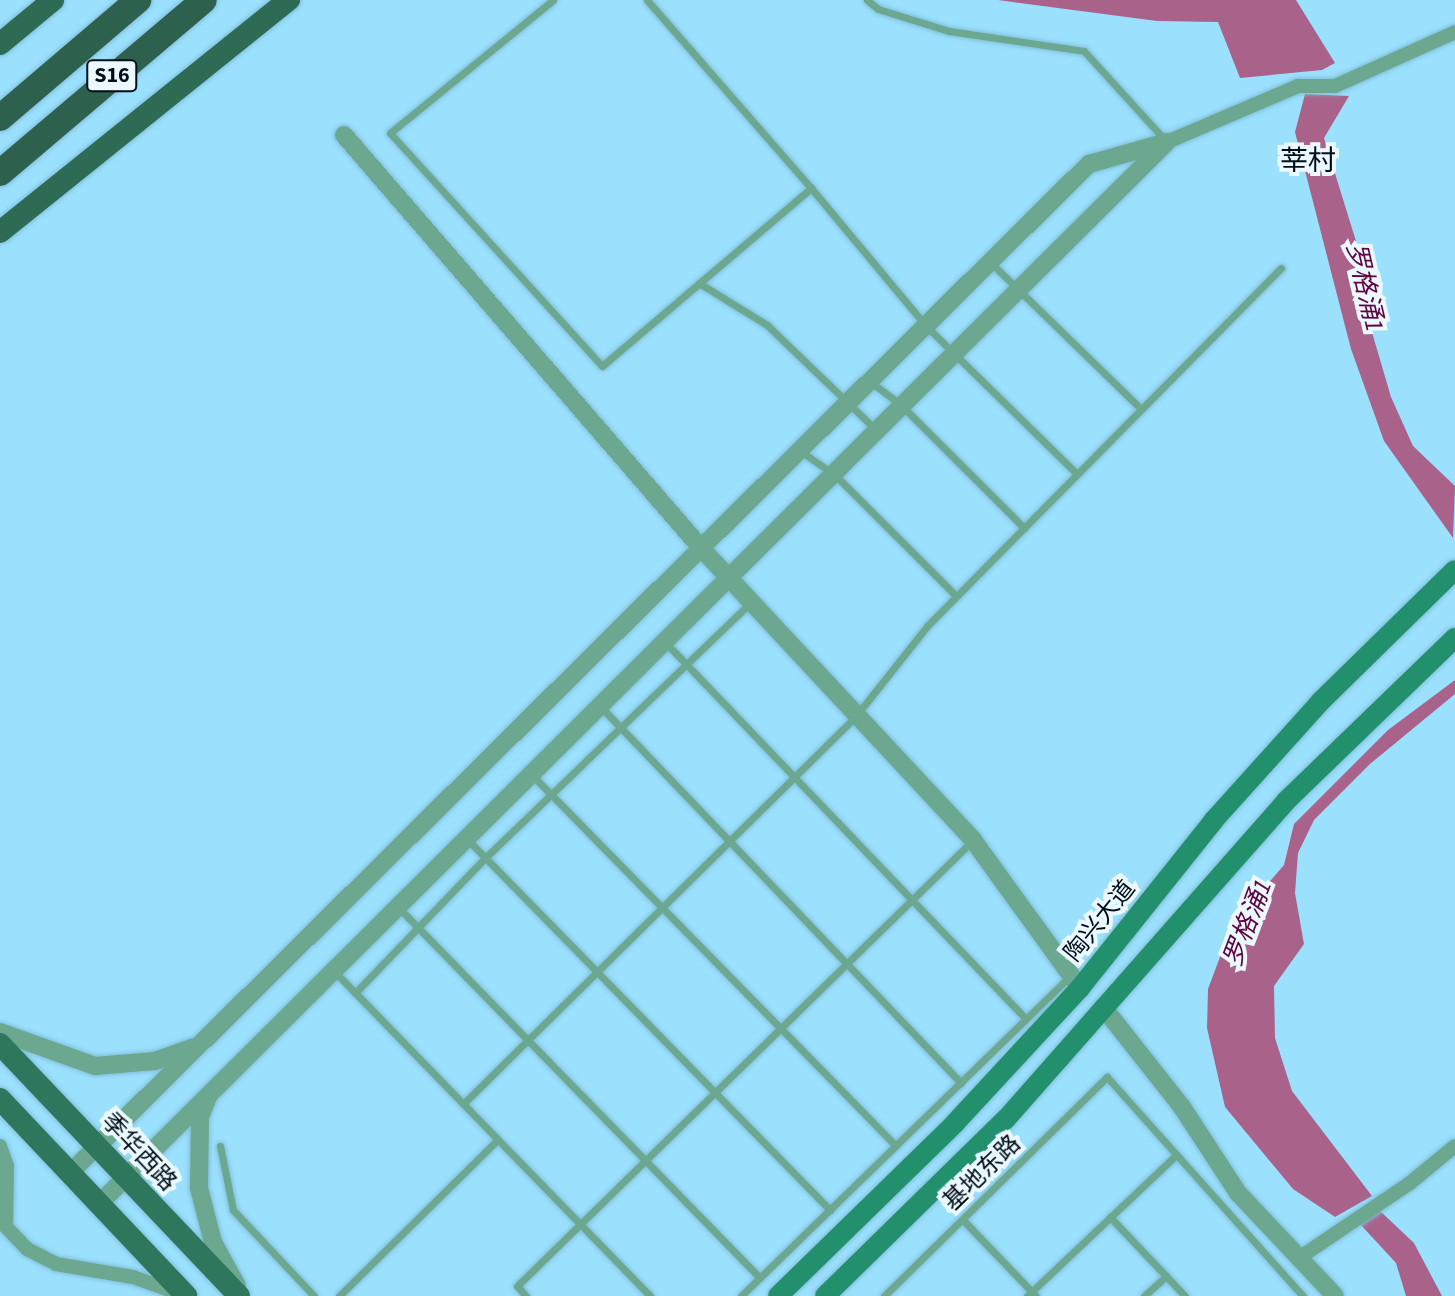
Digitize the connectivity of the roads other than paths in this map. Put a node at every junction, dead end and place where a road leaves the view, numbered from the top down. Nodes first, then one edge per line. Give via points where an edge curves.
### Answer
1 (53, 0) edge
2 (138, 0) edge
3 (204, 0) edge
4 (289, 0) edge
5 (553, 0) edge
6 (647, 0) edge
7 (867, 0) edge
8 (1455, 32) edge
9 (0, 44) edge
10 (0, 118) edge
11 (344, 135) dead end
12 (1167, 142) junction
13 (0, 173) edge
14 (811, 188) junction
15 (0, 232) edge
16 (990, 263) junction
17 (1281, 268) dead end
18 (699, 283) junction
19 (1020, 288) junction
20 (926, 326) junction
21 (955, 353) junction
22 (870, 382) junction
23 (847, 405) junction
24 (902, 406) junction
25 (1141, 409) junction
26 (877, 430) junction
27 (800, 451) junction
28 (834, 474) junction
29 (1077, 474) junction
30 (1024, 528) junction
31 (701, 548) junction
32 (1455, 570) edge
33 (729, 578) junction
34 (956, 596) junction
35 (751, 602) junction
36 (1455, 638) edge
37 (665, 642) junction
38 (686, 664) junction
39 (600, 706) junction
40 (855, 717) junction
41 (620, 726) junction
42 (531, 774) junction
43 (794, 777) junction
44 (550, 794) junction
45 (466, 839) junction
46 (729, 840) junction
47 (973, 840) junction
48 (485, 858) junction
49 (912, 900) junction
50 (397, 907) junction
51 (661, 907) junction
52 (416, 926) junction
53 (847, 964) junction
54 (333, 970) junction
55 (596, 971) junction
56 (1076, 981) junction
57 (355, 993) junction
58 (1103, 1007) junction
59 (1026, 1019) junction
60 (781, 1029) junction
61 (0, 1032) edge
62 (527, 1040) junction
63 (0, 1044) edge
64 (200, 1045) junction
65 (961, 1083) junction
66 (716, 1092) junction
67 (210, 1093) junction
68 (0, 1099) edge
69 (463, 1104) junction
70 (498, 1139) junction
71 (97, 1145) junction
72 (0, 1146) edge
73 (220, 1146) dead end
74 (896, 1146) junction
75 (1455, 1146) edge
76 (1175, 1156) junction
77 (645, 1161) junction
78 (70, 1173) junction
79 (125, 1176) junction
80 (99, 1204) junction
81 (830, 1210) junction
82 (1110, 1217) junction
83 (963, 1220) junction
84 (580, 1224) junction
85 (3, 1229) edge
86 (1299, 1258) junction
87 (1166, 1276) junction
88 (760, 1278) junction
89 (1032, 1295) edge
90 (186, 1296) edge
91 (241, 1296) edge
92 (314, 1296) edge
93 (339, 1296) edge
94 (526, 1296) edge
95 (650, 1296) edge
96 (741, 1296) edge
97 (778, 1296) edge
98 (825, 1296) edge
99 (884, 1296) edge
100 (1144, 1296) edge
101 (1185, 1296) edge
102 (1303, 1296) edge
103 (1335, 1296) edge

1 - 9 highway
2 - 10 highway, S16
3 - 13 highway, S16
4 - 15 highway
5 - 18 lane via 390,133 602,366
6 - 14 lane
7 - 12 lane via 878,9 949,31 1084,51
8 - 12 street via 1335,86 1298,86
11 - 31 street
12 - 16 street via 1089,164
12 - 19 street
14 - 18 lane
14 - 20 lane
16 - 19 lane
16 - 20 street
17 - 25 lane
18 - 23 lane via 767,325
19 - 21 street
19 - 25 lane
20 - 21 lane
20 - 22 street
21 - 24 street
21 - 29 lane
22 - 23 street
22 - 24 lane
23 - 26 lane
23 - 27 street
24 - 26 street
24 - 30 lane
25 - 29 lane
26 - 28 street
27 - 28 lane
27 - 31 street
28 - 33 street
28 - 34 lane
29 - 30 lane
30 - 34 lane
31 - 33 street
31 - 64 street
32 - 56 main road, 陶兴大道 via 1321,701
33 - 35 street
33 - 37 street
34 - 40 lane
35 - 38 lane
35 - 40 street
36 - 58 main road via 1286,801
37 - 38 lane
37 - 39 street
38 - 41 lane
38 - 43 lane
39 - 41 lane
39 - 42 street
40 - 43 lane
40 - 47 street
41 - 44 lane
41 - 46 lane
42 - 44 lane
42 - 45 street
43 - 46 lane
43 - 49 lane
44 - 48 lane
44 - 51 lane
45 - 48 lane
45 - 50 street
46 - 51 lane
46 - 53 lane
47 - 49 lane
47 - 56 street
48 - 52 lane
48 - 55 lane
49 - 53 lane
49 - 59 lane
50 - 52 lane
50 - 54 street
51 - 55 lane
51 - 60 lane
52 - 57 lane
52 - 62 lane
53 - 60 lane
53 - 65 lane
54 - 57 lane
54 - 67 street
55 - 62 lane
55 - 66 lane
56 - 59 lane
56 - 97 main road, 陶兴大道 via 955,1123
57 - 69 lane
58 - 86 street via 1182,1107 1238,1193
58 - 98 main road via 1006,1119
59 - 65 lane
60 - 66 lane
60 - 74 lane
61 - 64 street via 95,1066 155,1061
62 - 69 lane
62 - 77 lane
63 - 71 main road, 季华西路
64 - 71 street
65 - 74 lane
66 - 77 lane
66 - 81 lane
67 - 79 street
67 - 91 street via 200,1117 199,1188 213,1242
68 - 78 main road
69 - 70 lane
70 - 84 lane
70 - 93 lane
71 - 78 street
71 - 79 main road, 季华西路
72 - 85 street via 7,1166
73 - 92 lane via 233,1210
74 - 81 lane
75 - 86 street
76 - 82 lane
76 - 83 lane, 基地东路 via 1107,1077
76 - 102 lane
77 - 84 lane
77 - 88 lane
78 - 80 main road
79 - 80 street
79 - 91 main road, 季华西路
80 - 90 main road
81 - 88 lane
82 - 87 lane
82 - 89 lane
83 - 89 lane
83 - 99 lane, 基地东路
84 - 94 lane via 517,1286
84 - 95 lane
85 - 90 street via 56,1264 133,1277
86 - 103 street
87 - 100 lane
87 - 101 lane
88 - 96 lane

